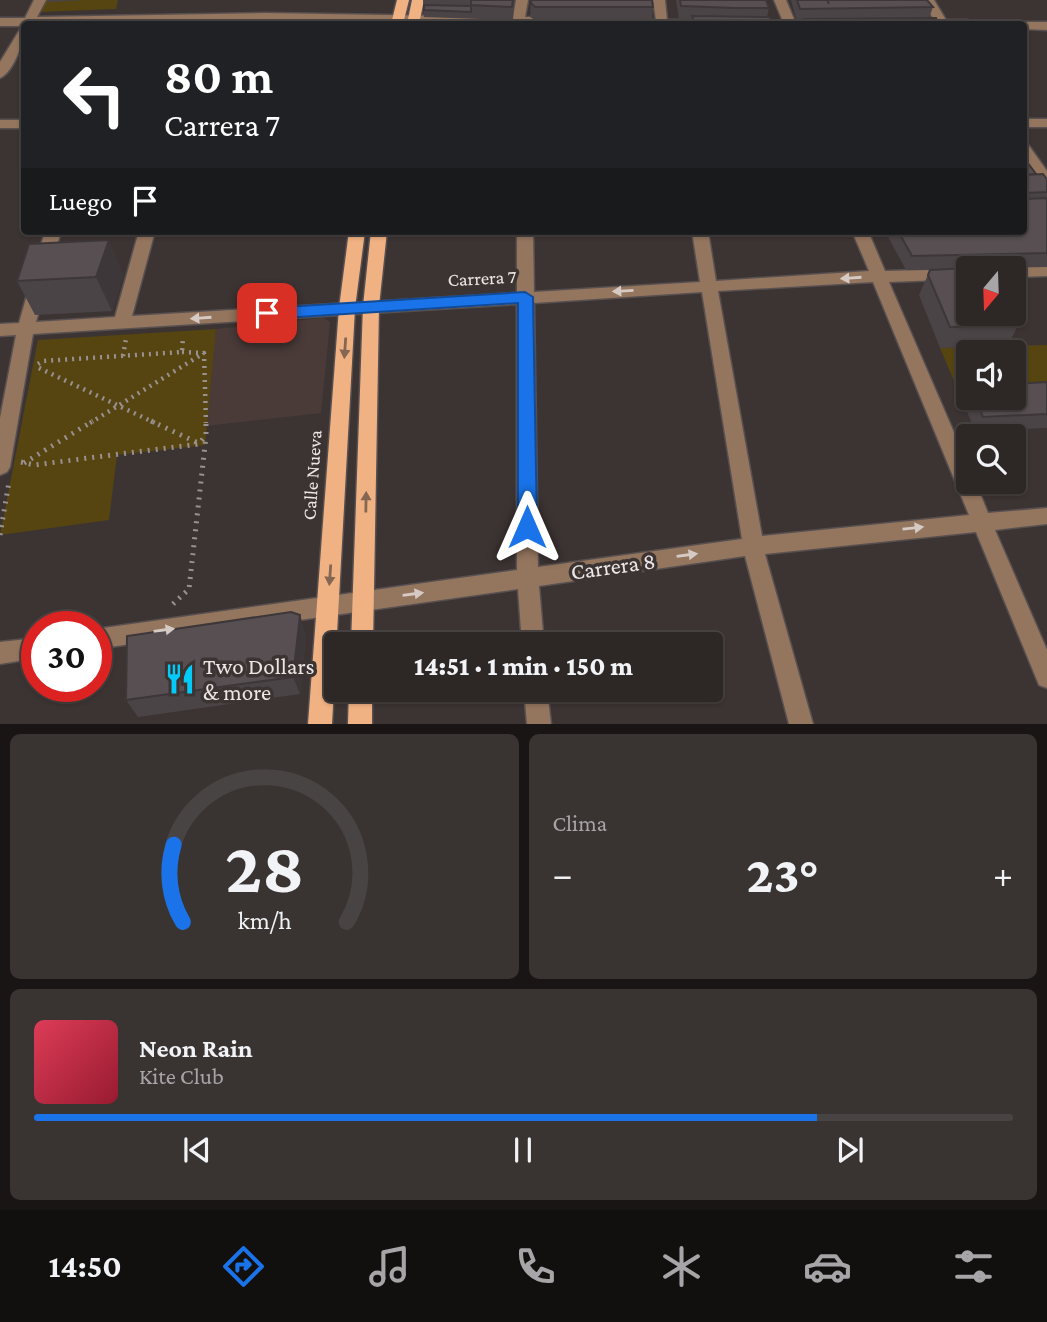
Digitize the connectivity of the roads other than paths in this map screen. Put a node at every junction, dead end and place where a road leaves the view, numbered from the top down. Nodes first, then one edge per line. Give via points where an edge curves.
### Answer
1 (40, 0) edge
2 (226, 0) edge
3 (403, 0) edge
4 (418, 0) edge
5 (522, 0) edge
6 (659, 0) edge
7 (780, 0) edge
8 (928, 0) edge
9 (116, 16) edge
10 (216, 20) edge
11 (29, 21) edge
12 (67, 21) edge
13 (307, 21) edge
14 (398, 21) edge
15 (413, 21) edge
16 (518, 21) edge
17 (662, 21) edge
18 (789, 21) edge
19 (940, 21) edge
20 (0, 22) edge
21 (21, 24) edge
22 (1027, 26) edge
23 (1047, 26) edge
24 (21, 36) edge
25 (0, 74) edge
26 (1027, 123) edge
27 (1047, 123) edge
28 (0, 124) edge
29 (21, 124) edge
30 (1027, 153) edge
31 (1047, 181) edge
32 (52, 235) edge
33 (146, 235) edge
34 (356, 235) edge
35 (379, 235) edge
36 (525, 235) edge
37 (701, 235) edge
38 (862, 235) edge
39 (1047, 271) edge
40 (1026, 272) edge
41 (956, 274) edge
42 (877, 276) junction
43 (709, 286) junction
44 (525, 297) junction
45 (371, 306) junction
46 (347, 308) junction
47 (121, 324) junction
48 (26, 328) junction
49 (0, 330) edge
50 (8, 465) edge
51 (1047, 516) edge
52 (982, 520) junction
53 (752, 546) junction
54 (528, 578) junction
55 (363, 601) junction
56 (328, 606) junction
57 (112, 627) edge
58 (362, 632) edge
59 (532, 632) edge
60 (21, 650) edge
61 (0, 653) edge
62 (1047, 677) edge
63 (361, 702) edge
64 (537, 702) edge
65 (320, 723) edge
66 (360, 723) edge
67 (538, 723) edge
68 (801, 723) edge

1 - 11 street
2 - 10 street
3 - 14 main road
4 - 15 main road
5 - 16 street
6 - 17 street
7 - 18 street
8 - 19 street
9 - 10 street
9 - 12 street
10 - 13 street
20 - 21 street
22 - 23 street
24 - 25 street
26 - 27 street
28 - 29 street
30 - 31 street
32 - 48 street
33 - 47 street
34 - 46 main road, Calle Nueva
35 - 45 main road
36 - 44 street
37 - 43 street
38 - 42 street
39 - 40 street
41 - 42 street, Carrera 7
42 -> 43 street, Carrera 7
42 - 52 street
43 -> 44 street, Carrera 7
43 - 53 street
44 - 45 street, Carrera 7
44 - 54 street
45 - 46 street, Carrera 7
55 -> 45 main road
46 -> 47 street, Carrera 7
46 -> 56 main road, Calle Nueva
47 - 48 street, Carrera 7
48 - 49 street, Carrera 7
48 - 50 street
51 - 52 street, Carrera 8
53 -> 52 street, Carrera 8
52 - 62 street
54 -> 53 street, Carrera 8
53 - 68 street
55 -> 54 street, Carrera 8
54 - 59 street
55 - 56 street, Carrera 8
55 - 58 main road
57 -> 56 street, Carrera 8
56 - 65 main road, Calle Nueva
60 - 61 street
63 - 66 main road
64 - 67 street

